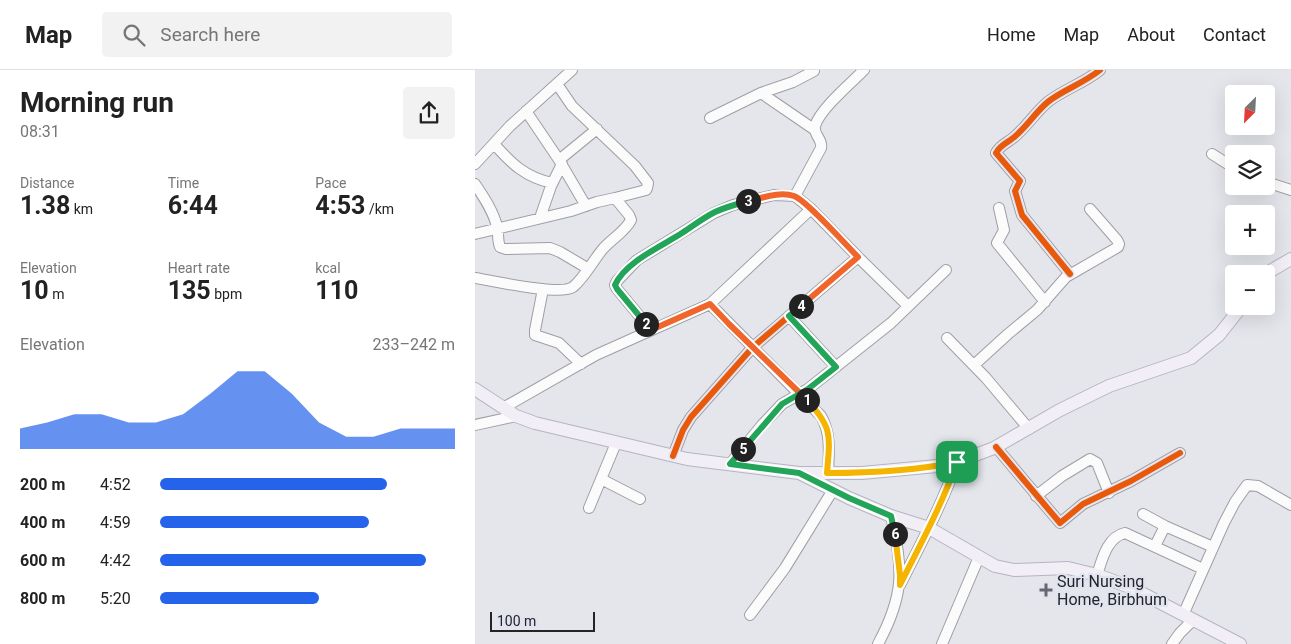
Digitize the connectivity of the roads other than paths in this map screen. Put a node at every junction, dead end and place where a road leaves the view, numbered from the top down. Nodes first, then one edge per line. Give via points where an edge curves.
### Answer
1 (573, 70) edge
2 (864, 70) edge
3 (1100, 70) edge
4 (814, 71) edge
5 (557, 84) junction
6 (761, 93) junction
7 (527, 111) junction
8 (710, 118) dead end
9 (597, 129) junction
10 (815, 130) junction
11 (494, 144) junction
12 (1212, 154) dead end
13 (560, 162) junction
14 (1225, 162) edge
15 (475, 164) edge
16 (552, 183) junction
17 (475, 184) edge
18 (1275, 185) edge
19 (1291, 190) edge
20 (795, 196) junction
21 (615, 198) junction
22 (586, 206) junction
23 (999, 208) dead end
24 (811, 209) junction
25 (1090, 210) dead end
26 (540, 218) junction
27 (497, 228) junction
28 (475, 234) edge
29 (858, 257) junction
30 (1291, 259) edge
31 (587, 268) junction
32 (1275, 268) edge
33 (946, 270) dead end
34 (1070, 274) junction
35 (475, 278) edge
36 (543, 289) junction
37 (1045, 302) junction
38 (710, 304) junction
39 (908, 306) junction
40 (1235, 315) edge
41 (789, 316) junction
42 (651, 330) junction
43 (947, 338) dead end
44 (753, 347) junction
45 (581, 364) junction
46 (974, 366) junction
47 (836, 367) junction
48 (475, 389) edge
49 (800, 393) junction
50 (503, 408) junction
51 (516, 416) junction
52 (475, 425) edge
53 (1029, 429) junction
54 (616, 443) junction
55 (996, 447) junction
56 (1180, 453) dead end
57 (673, 456) junction
58 (957, 462) junction
59 (730, 464) junction
60 (799, 473) junction
61 (827, 473) junction
62 (601, 479) junction
63 (833, 490) junction
64 (1109, 492) junction
65 (1036, 496) junction
66 (640, 499) dead end
67 (1291, 505) edge
68 (589, 508) dead end
69 (1143, 514) dead end
70 (891, 516) junction
71 (1165, 526) junction
72 (929, 528) junction
73 (1155, 546) junction
74 (1213, 547) junction
75 (979, 557) junction
76 (1203, 569) junction
77 (1097, 574) junction
78 (900, 585) junction
79 (750, 615) dead end
80 (1188, 617) junction
81 (879, 644) edge
82 (942, 644) edge
83 (1172, 644) edge
84 (1241, 644) edge

1 - 5 street
2 - 10 street via 832,101 816,123
3 - 34 street via 1051,100 996,152 1021,182 1015,191 1022,215
4 - 6 street
5 - 7 street
5 - 9 street via 572,106
6 - 8 street
6 - 10 street
7 - 11 street
7 - 13 street
9 - 13 street
9 - 21 street via 648,183 645,190
10 - 20 street via 821,140 821,148
11 - 15 street
11 - 16 street via 517,168
12 - 14 street
13 - 16 street
13 - 22 street
16 - 26 street
17 - 27 street
18 - 19 street
20 - 24 street
20 - 42 street via 774,195 733,205 714,213 637,260 615,285
21 - 22 street
21 - 31 street via 631,220
22 - 26 street
23 - 37 street via 1004,230 997,243
24 - 29 street
24 - 38 street
25 - 34 street via 1119,245
26 - 27 street
27 - 28 street
27 - 31 street via 501,248 550,248
29 - 39 street
29 - 41 street
30 - 32 main road
31 - 36 street via 572,288 561,291
33 - 39 street
34 - 37 street
35 - 36 street
36 - 45 street via 535,335 559,343
37 - 46 street
38 - 42 street
38 - 44 street
39 - 47 street
40 - 53 main road via 1219,335 1191,358 1102,390
41 - 44 street
41 - 47 street
42 - 45 street via 595,354
43 - 46 street
44 - 49 street
44 - 57 street via 691,417
45 - 50 street
46 - 53 street
47 - 49 street
48 - 50 main road
49 - 59 street via 782,404
49 - 61 street via 827,427
50 - 51 main road
51 - 52 street
51 - 54 main road
53 - 55 main road
54 - 57 main road
54 - 62 street
55 - 58 main road
55 - 65 street
56 - 64 street
57 - 59 main road
58 - 61 main road via 911,470
58 - 72 street
59 - 60 main road
60 - 61 main road
60 - 63 main road
62 - 66 street
62 - 68 street
63 - 70 main road
63 - 79 street via 785,568
64 - 65 street via 1083,504 1061,523
64 - 65 street via 1097,463 1090,459
67 - 74 street via 1259,486 1247,486 1231,509
69 - 71 street
70 - 72 main road
70 - 78 street
71 - 73 street
71 - 74 street
72 - 75 main road
72 - 78 street
73 - 76 street
73 - 77 street via 1128,534 1120,534 1106,550
74 - 76 street
75 - 77 main road via 995,566 1014,570 1068,568
75 - 82 street
76 - 80 street
77 - 80 main road
78 - 81 street via 895,609
80 - 83 street
80 - 84 main road

